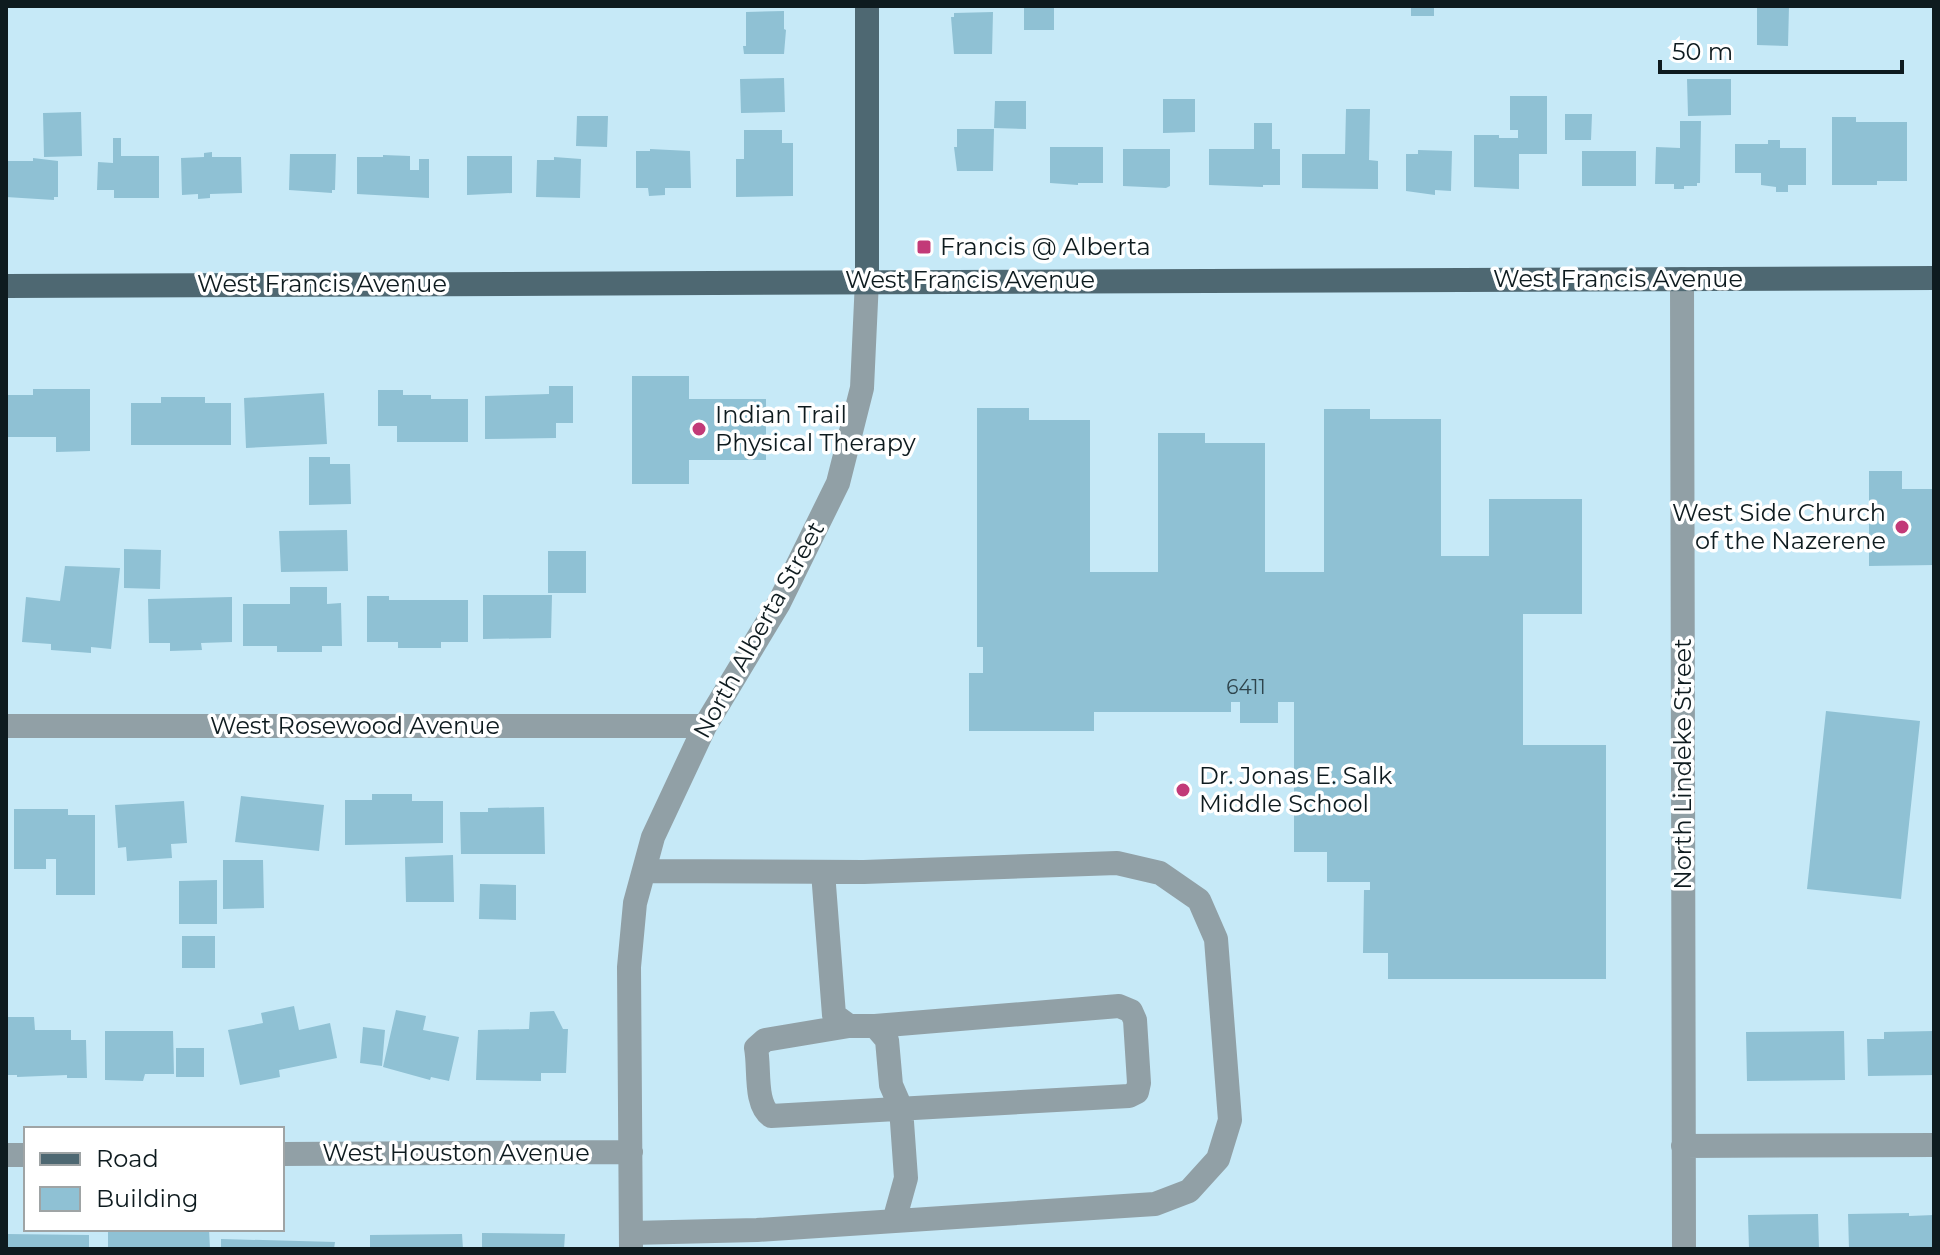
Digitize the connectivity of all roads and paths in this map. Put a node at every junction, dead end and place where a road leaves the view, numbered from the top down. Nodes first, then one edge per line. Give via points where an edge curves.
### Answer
1 (867, 6) edge
2 (1934, 278) edge
3 (1682, 279) junction
4 (867, 280) junction
5 (6, 286) edge
6 (6, 726) edge
7 (705, 726) junction
8 (644, 871) junction
9 (823, 872) junction
10 (849, 1026) junction
11 (875, 1026) junction
12 (901, 1108) junction
13 (1934, 1145) edge
14 (1683, 1146) junction
15 (631, 1152) junction
16 (284, 1154) edge
17 (894, 1221) junction
18 (631, 1241) edge
19 (1684, 1249) edge

1 - 4 main road, North Alberta Street
2 - 3 main road, West Francis Avenue
3 - 4 main road, West Francis Avenue
3 - 14 street, North Lindeke Street
4 - 5 main road, West Francis Avenue
4 - 7 street, North Alberta Street via 862,388 838,483 779,603
6 - 7 street, West Rosewood Avenue
7 - 8 street, North Alberta Street via 653,837
8 - 9 street
8 - 15 street, North Alberta Street via 629,967
9 - 10 street via 834,1015
9 - 17 street via 1117,863 1160,873 1199,900 1216,939 1230,1120 1218,1159 1189,1191 1155,1204
10 - 11 street
10 - 12 street via 760,1043 756,1048 764,1111 771,1116
11 - 12 street via 887,1040 891,1085
11 - 12 street via 1119,1006 1131,1011 1135,1020 1139,1083 1129,1096
12 - 17 street via 906,1178
13 - 14 street
14 - 19 street, North Lindeke Street
15 - 16 street, West Houston Avenue
15 - 18 street, North Alberta Street
17 - 18 street

